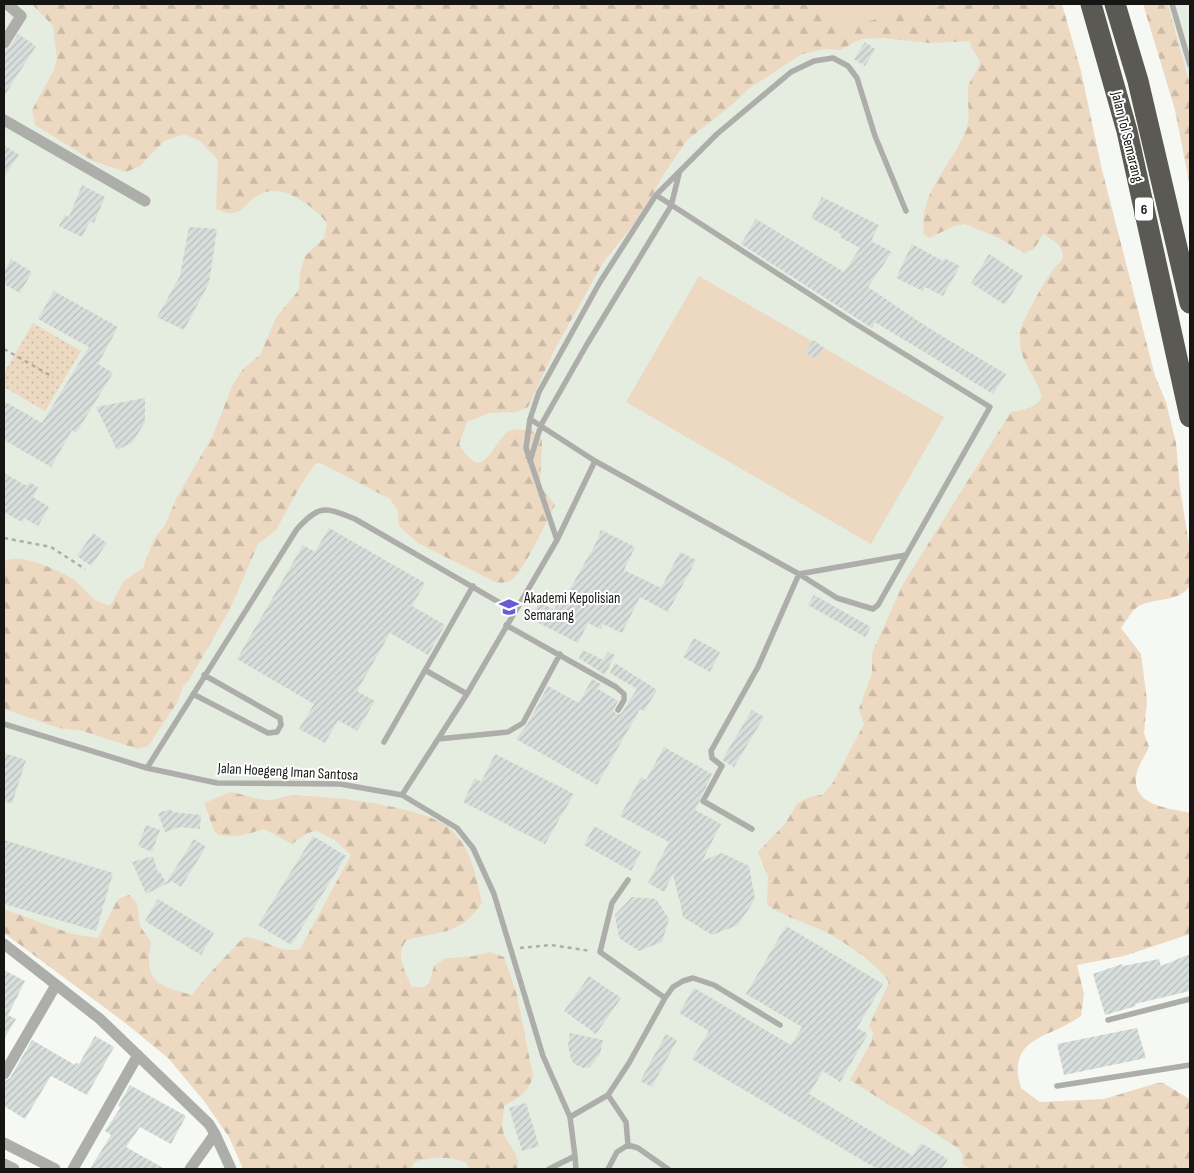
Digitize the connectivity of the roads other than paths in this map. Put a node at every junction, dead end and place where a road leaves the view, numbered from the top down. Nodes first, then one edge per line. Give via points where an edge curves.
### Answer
1 (7, 4) edge
2 (1091, 4) edge
3 (1115, 4) edge
4 (1172, 4) edge
5 (4, 43) edge
6 (1190, 66) edge
7 (4, 120) edge
8 (679, 174) junction
9 (656, 195) junction
10 (145, 201) dead end
11 (671, 206) junction
12 (906, 211) dead end
13 (1190, 303) edge
14 (1190, 417) edge
15 (530, 419) junction
16 (541, 425) junction
17 (595, 461) junction
18 (530, 462) junction
19 (557, 540) junction
20 (906, 555) junction
21 (799, 574) junction
22 (473, 586) junction
23 (514, 611) junction
24 (506, 626) junction
25 (560, 654) junction
26 (425, 670) junction
27 (204, 675) junction
28 (193, 694) junction
29 (467, 694) junction
30 (618, 710) dead end
31 (4, 724) edge
32 (438, 739) junction
33 (384, 742) dead end
34 (146, 768) junction
35 (402, 795) junction
36 (752, 829) dead end
37 (628, 880) dead end
38 (4, 944) edge
39 (56, 985) junction
40 (665, 998) junction
41 (1190, 999) edge
42 (1108, 1020) dead end
43 (780, 1025) dead end
44 (138, 1055) junction
45 (1190, 1065) edge
46 (4, 1074) edge
47 (1057, 1086) dead end
48 (608, 1095) junction
49 (570, 1117) junction
50 (215, 1134) junction
51 (4, 1142) edge
52 (628, 1145) junction
53 (575, 1156) junction
54 (4, 1164) edge
55 (14, 1169) edge
56 (56, 1169) edge
57 (72, 1169) edge
58 (190, 1169) edge
59 (231, 1169) edge
60 (549, 1169) edge
61 (576, 1169) edge
62 (608, 1169) edge
63 (668, 1169) edge

1 - 5 street via 21,16
2 - 14 highway, Jalan Tol Semarang / 6 via 1127,131
3 - 13 highway, Jalan Tol Semarang / 6 via 1138,81
4 - 6 lane
7 - 10 street
8 - 9 lane
8 - 11 lane
8 - 12 lane via 717,134 791,72 814,61 833,58 848,66 857,78 875,136
9 - 11 lane
9 - 15 lane via 600,282 539,392
11 - 16 lane
11 - 20 lane via 990,407
15 - 16 lane
15 - 18 lane via 526,448
16 - 17 lane
16 - 18 lane
17 - 19 lane
17 - 21 lane
18 - 19 lane
19 - 23 lane
20 - 21 lane
20 - 21 lane via 873,609 837,598
21 - 36 lane via 758,667 711,751 712,758 722,766 703,801
22 - 23 lane
22 - 26 lane
22 - 27 lane via 356,518 329,509 312,514 297,530
23 - 24 lane
24 - 25 lane
24 - 29 lane
25 - 30 lane via 624,694
25 - 32 lane via 523,723 508,732
26 - 29 lane
26 - 33 lane
27 - 28 lane
27 - 28 lane via 270,710 280,718 282,725 277,732 268,733
28 - 34 lane
29 - 32 lane
31 - 34 lane, Jalan Hoegeng Iman Santosa
32 - 35 lane
34 - 35 lane, Jalan Hoegeng Iman Santosa via 217,783 340,784
35 - 49 lane, Jalan Hoegeng Iman Santosa via 457,828 473,848 494,894 543,1056
37 - 40 lane via 612,903 600,952
38 - 39 street
39 - 44 street via 100,1019
39 - 46 street
40 - 43 lane via 673,987 693,978 714,985
40 - 48 lane
41 - 42 lane
44 - 50 street
44 - 57 street
45 - 47 lane
48 - 49 lane
48 - 52 lane via 626,1122
49 - 53 lane, Jalan Hoegeng Iman Santosa
50 - 58 street
50 - 59 street
51 - 56 street
52 - 62 lane via 617,1152
52 - 63 lane via 638,1148
53 - 60 lane
53 - 61 lane, Jalan Hoegeng Iman Santosa
54 - 55 street

